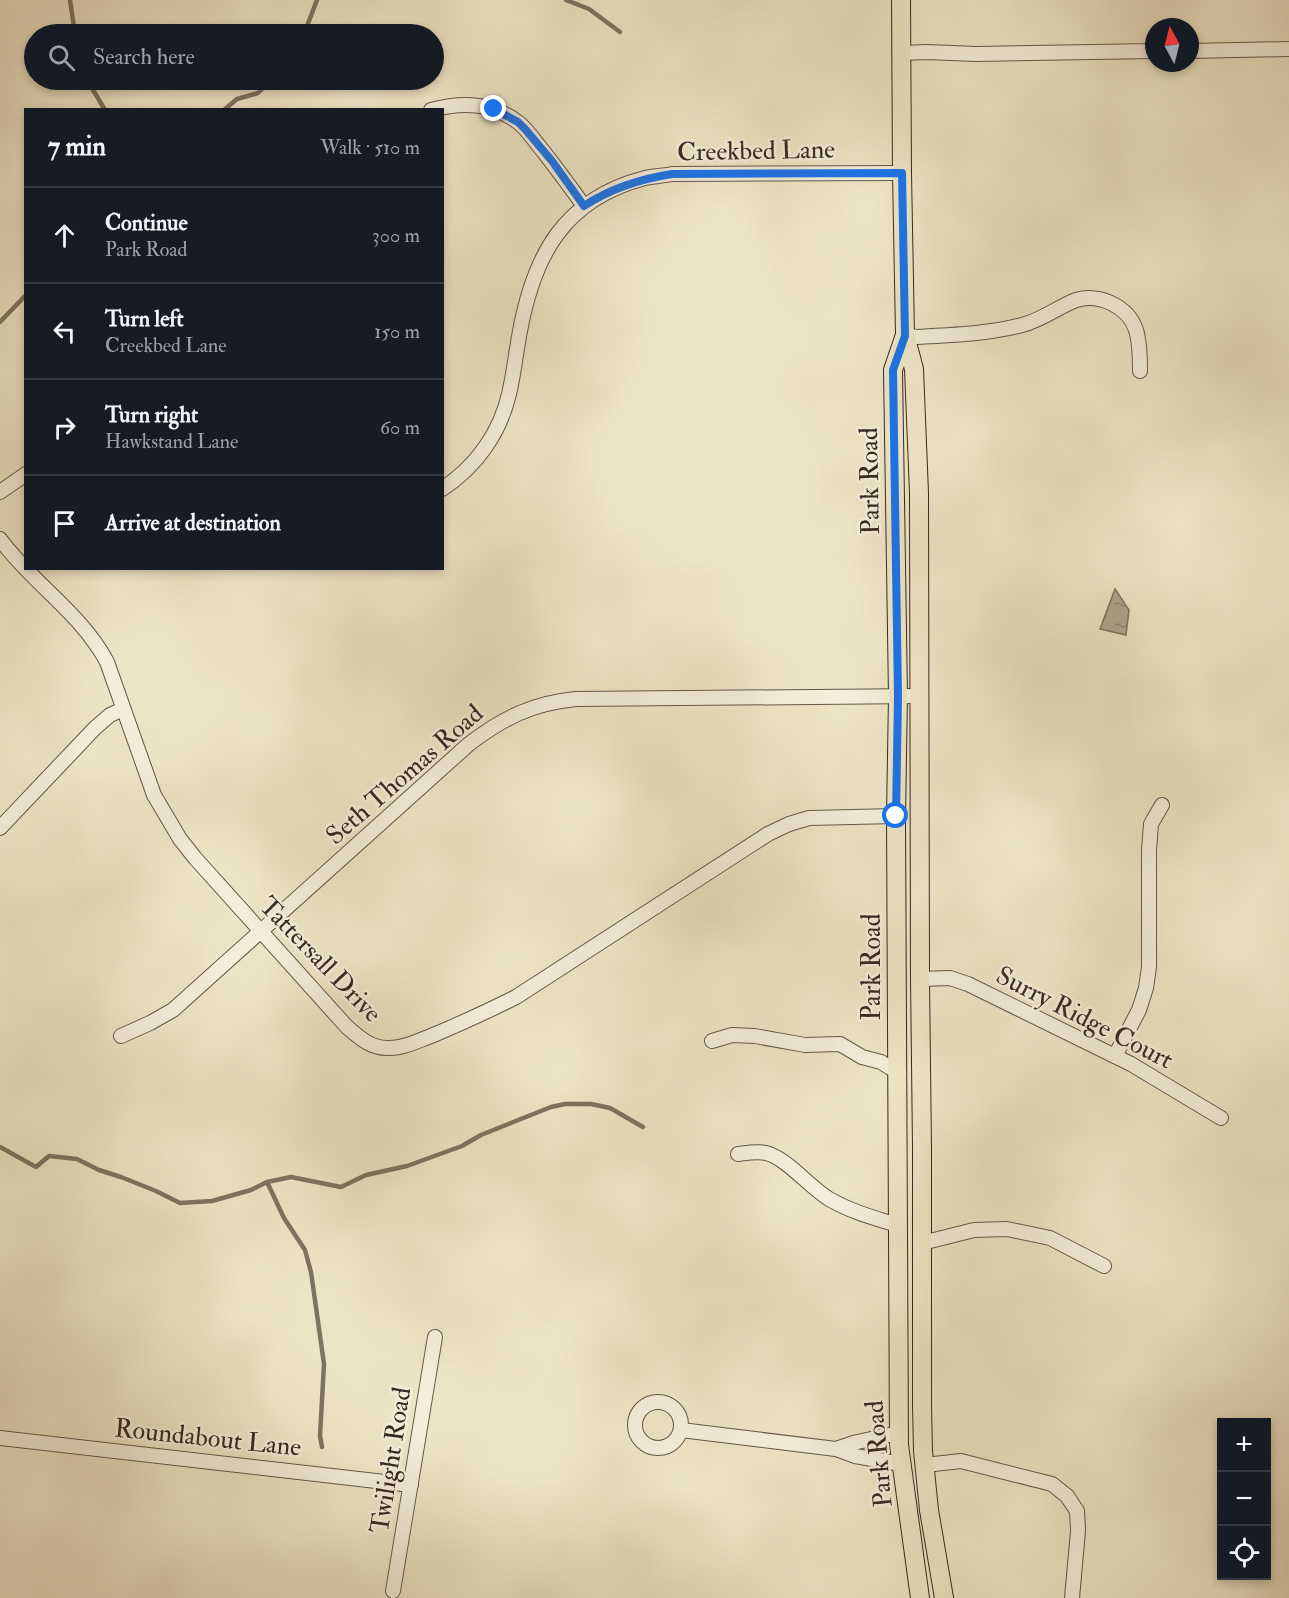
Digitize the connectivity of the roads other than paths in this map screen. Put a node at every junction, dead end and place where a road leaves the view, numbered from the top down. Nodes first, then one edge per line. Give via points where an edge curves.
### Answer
1 (901, 0) edge
2 (1289, 50) edge
3 (1145, 51) edge
4 (1199, 51) edge
5 (901, 53) junction
6 (440, 108) edge
7 (902, 173) junction
8 (584, 206) junction
9 (905, 336) junction
10 (1140, 371) dead end
11 (24, 475) edge
12 (444, 488) edge
13 (0, 492) edge
14 (0, 539) edge
15 (24, 568) edge
16 (26, 570) edge
17 (898, 696) junction
18 (920, 696) junction
19 (123, 709) junction
20 (1162, 805) dead end
21 (896, 816) junction
22 (0, 828) edge
23 (261, 932) junction
24 (920, 979) junction
25 (121, 1036) dead end
26 (712, 1041) dead end
27 (1115, 1056) junction
28 (897, 1072) junction
29 (1221, 1118) dead end
30 (738, 1154) dead end
31 (897, 1225) junction
32 (922, 1243) junction
33 (1104, 1266) dead end
34 (435, 1337) dead end
35 (681, 1430) dead end
36 (898, 1433) junction
37 (0, 1438) edge
38 (836, 1449) junction
39 (901, 1464) junction
40 (925, 1465) junction
41 (411, 1485) junction
42 (393, 1592) dead end
43 (920, 1598) edge
44 (944, 1598) edge
45 (1072, 1598) edge

1 - 5 main road, Park Road
2 - 4 street
3 - 5 street
5 - 7 main road, Park Road
6 - 8 street via 476,105 518,122
7 - 8 street, Creekbed Lane via 672,174 619,187
7 - 9 main road, Park Road
8 - 12 street, Creekbed Lane via 558,231 539,263 520,329 510,393 499,424 470,467
9 - 10 street via 1015,327 1048,316 1075,301 1102,299 1126,314 1134,326
9 - 17 main road, Park Road via 893,370
9 - 18 main road, Park Road via 914,369
11 - 13 street
14 - 15 street, Tattersall Drive
16 - 19 street, Tattersall Drive via 90,635 107,662
17 - 18 street, Seth Thomas Road
17 - 21 main road, Park Road
17 - 23 street, Seth Thomas Road via 576,699 538,705 491,727 469,744
18 - 24 main road, Park Road
19 - 22 street via 95,728
19 - 23 street, Tattersall Drive via 162,810 195,858
20 - 27 street via 1151,824 1146,987 1139,1010
21 - 23 street, Tattersall Drive via 820,817 789,824 516,997 400,1047 375,1046 347,1027
21 - 28 main road, Park Road
23 - 25 street, Seth Thomas Road via 173,1010
24 - 27 street, Surry Ridge Court via 950,978 968,984
24 - 32 main road, Park Road
26 - 28 street via 732,1035 755,1035 805,1045 840,1044
27 - 29 street, Surry Ridge Court
28 - 31 main road, Park Road
30 - 31 street via 770,1154 830,1199
31 - 36 main road, Park Road
32 - 33 street via 974,1230 1007,1229 1050,1238
32 - 40 main road, Park Road
34 - 41 street, Twilight Road
35 - 38 street
36 - 38 street
36 - 39 main road, Park Road
37 - 41 street, Roundabout Lane
38 - 39 street
39 - 43 main road, Park Road
40 - 44 main road, Park Road
40 - 45 street via 961,1461 1052,1484 1067,1496 1077,1511 1078,1531
41 - 42 street, Twilight Road

